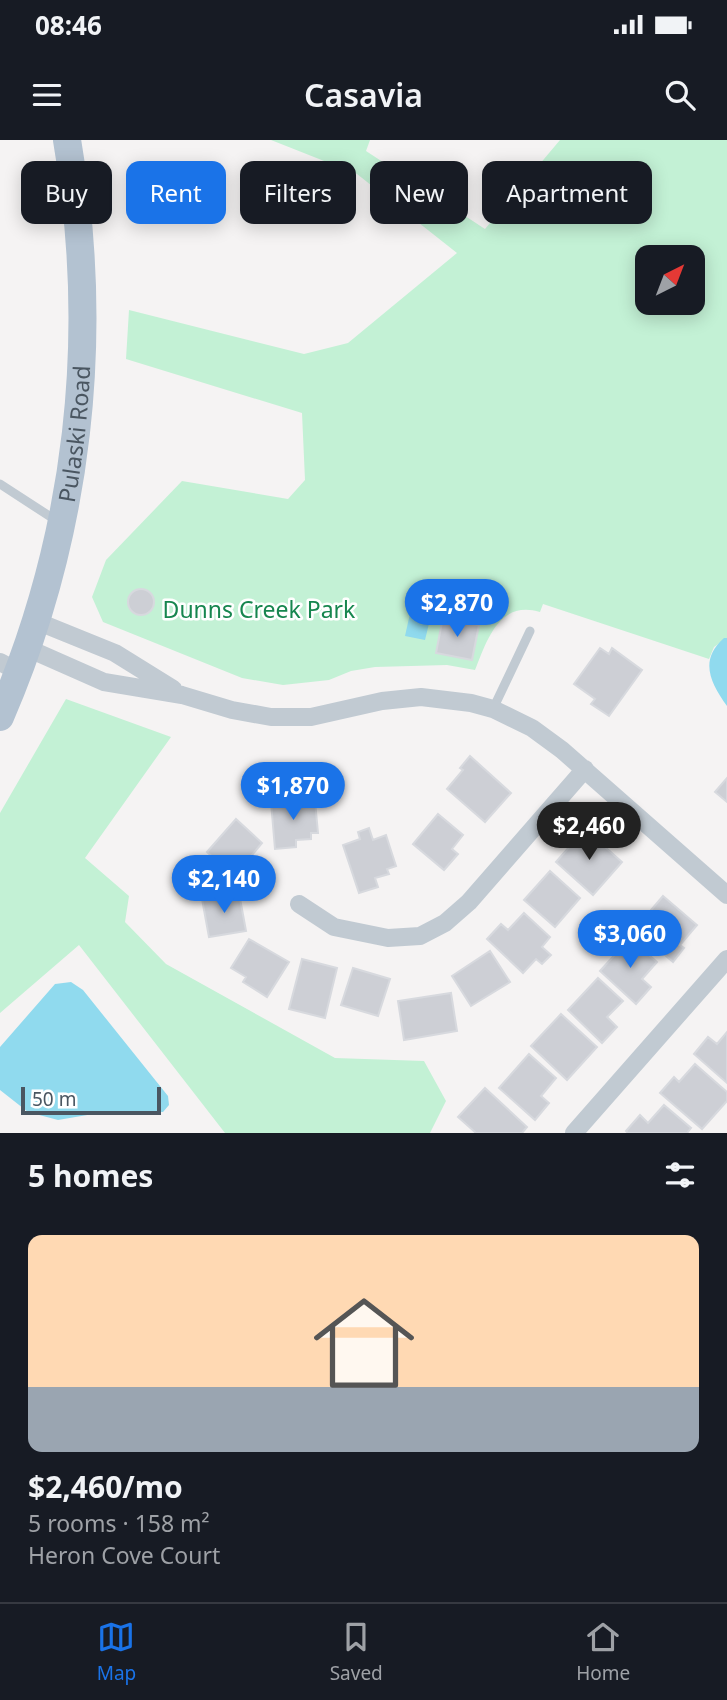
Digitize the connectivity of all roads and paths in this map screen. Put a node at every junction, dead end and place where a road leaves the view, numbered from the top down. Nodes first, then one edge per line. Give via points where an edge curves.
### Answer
1 (67, 140) edge
2 (0, 484) edge
3 (62, 524) junction
4 (36, 621) junction
5 (530, 631) dead end
6 (15, 661) edge
7 (182, 695) junction
8 (492, 709) junction
9 (0, 717) edge
10 (585, 769) junction
11 (727, 895) edge
12 (299, 904) dead end
13 (727, 959) edge
14 (574, 1133) edge

1 - 3 main road, Pulaski Road via 78,209 84,315 79,406
2 - 3 lane
3 - 4 main road, Pulaski Road
4 - 6 main road, Pulaski Road
4 - 7 street via 115,653
5 - 8 lane
6 - 7 street
6 - 9 main road, Pulaski Road
7 - 8 street via 271,717 311,717 421,697
8 - 10 street via 532,728
10 - 11 street
10 - 12 street via 469,902 445,923 420,936 388,938 334,926
13 - 14 street

